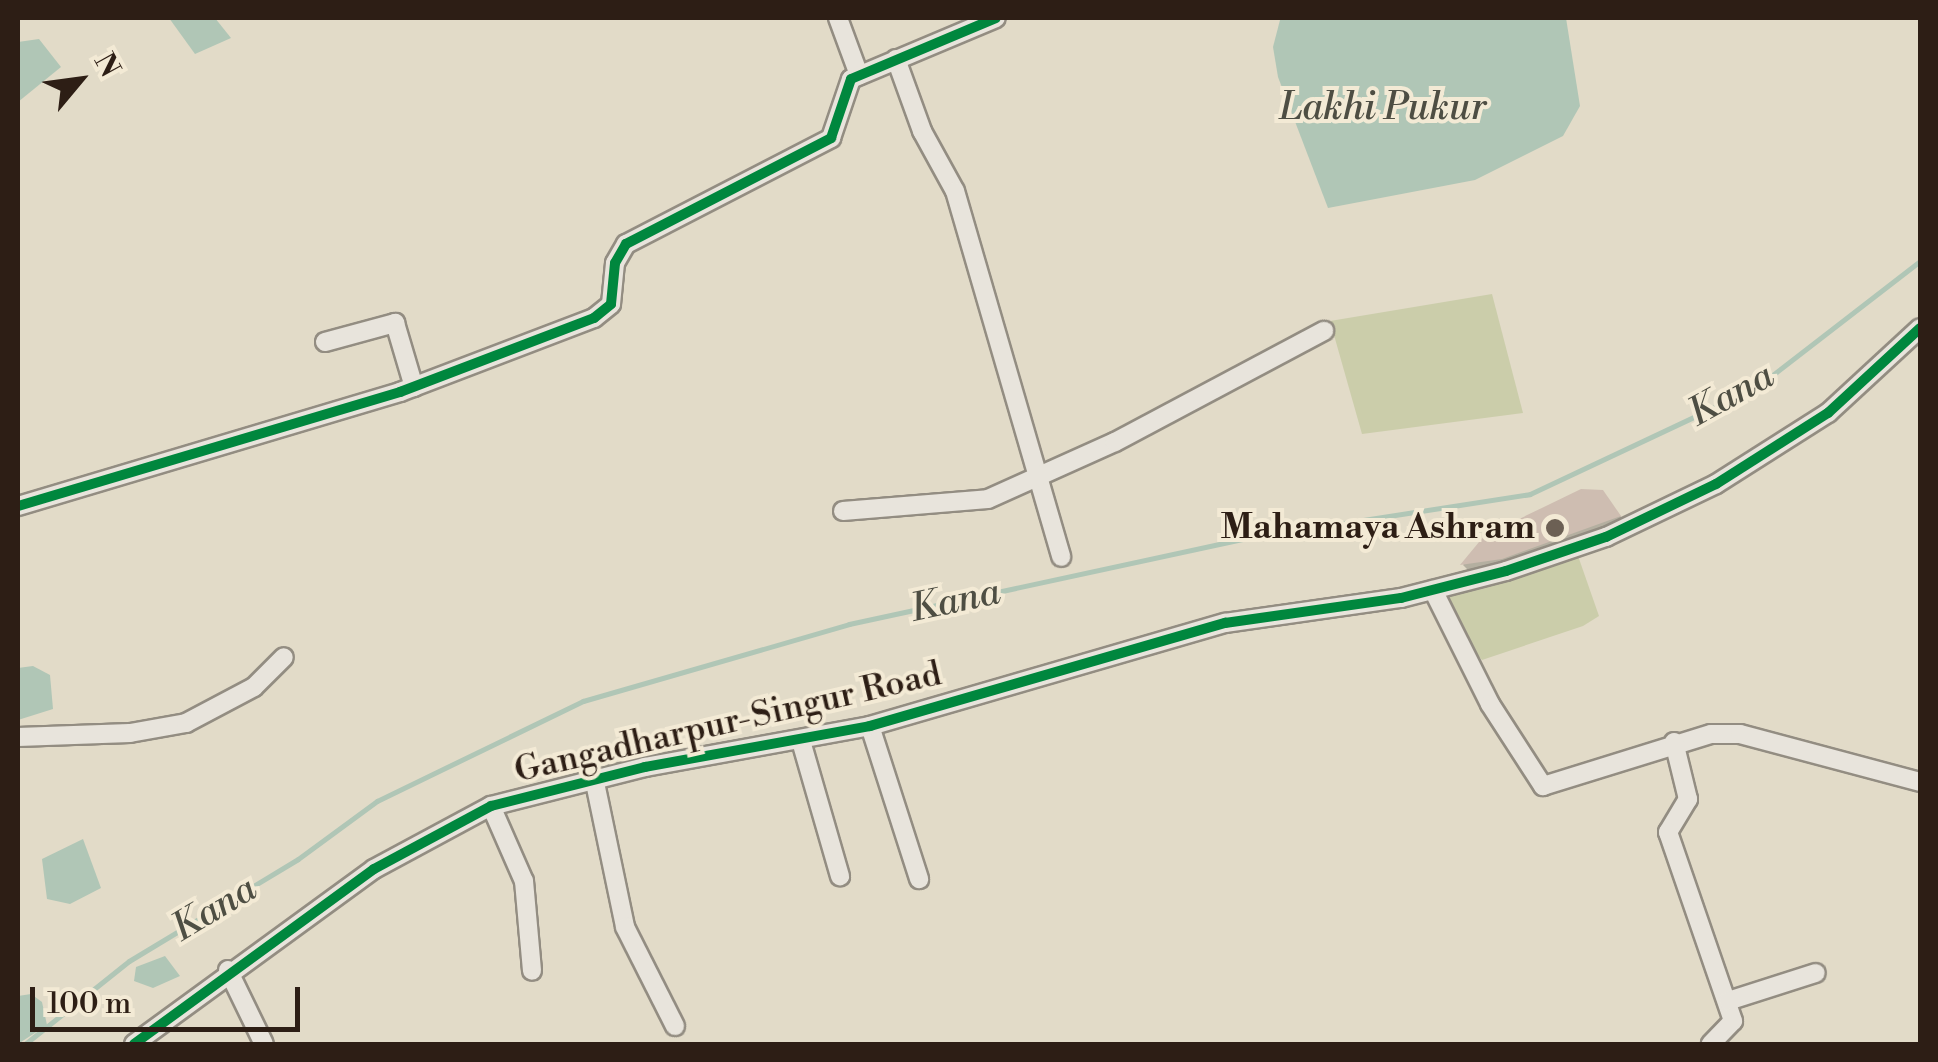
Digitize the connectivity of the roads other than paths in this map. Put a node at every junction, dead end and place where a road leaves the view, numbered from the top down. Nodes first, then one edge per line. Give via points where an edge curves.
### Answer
1 (838, 18) edge
2 (996, 18) edge
3 (896, 59) junction
4 (859, 75) junction
5 (1920, 328) edge
6 (1324, 331) dead end
7 (325, 342) dead end
8 (414, 387) junction
9 (1037, 476) junction
10 (18, 506) edge
11 (843, 511) dead end
12 (1061, 558) dead end
13 (1433, 590) junction
14 (284, 657) dead end
15 (870, 726) junction
16 (18, 738) edge
17 (801, 741) junction
18 (1674, 742) junction
19 (594, 778) junction
20 (1920, 782) edge
21 (491, 806) junction
22 (840, 876) dead end
23 (919, 880) dead end
24 (228, 970) junction
25 (532, 971) dead end
26 (1816, 972) dead end
27 (1728, 1001) junction
28 (675, 1026) dead end
29 (134, 1044) edge
30 (264, 1044) edge
31 (1711, 1044) edge

1 - 4 street
2 - 3 street
3 - 4 street
3 - 9 street via 922,131 955,191
4 - 8 street via 847,84 831,138 621,249 613,296 602,313
5 - 13 street, Gangadharpur-Singur Road via 1828,414 1716,484 1606,537
6 - 9 street
7 - 8 street via 395,324
8 - 10 street
9 - 11 street via 973,502
9 - 12 street
13 - 15 street, Gangadharpur-Singur Road via 1225,623
13 - 18 street via 1490,704 1543,786
14 - 16 street via 254,688 186,723
15 - 17 street, Gangadharpur-Singur Road
15 - 23 street
17 - 19 street, Gangadharpur-Singur Road
17 - 22 street
18 - 20 street via 1740,734
18 - 27 street via 1688,799 1668,832
19 - 21 street, Gangadharpur-Singur Road
19 - 28 street via 626,927
21 - 24 street, Gangadharpur-Singur Road via 374,869
21 - 25 street via 524,881
24 - 29 street, Gangadharpur-Singur Road
24 - 30 street
26 - 27 street
27 - 31 street via 1732,1024

